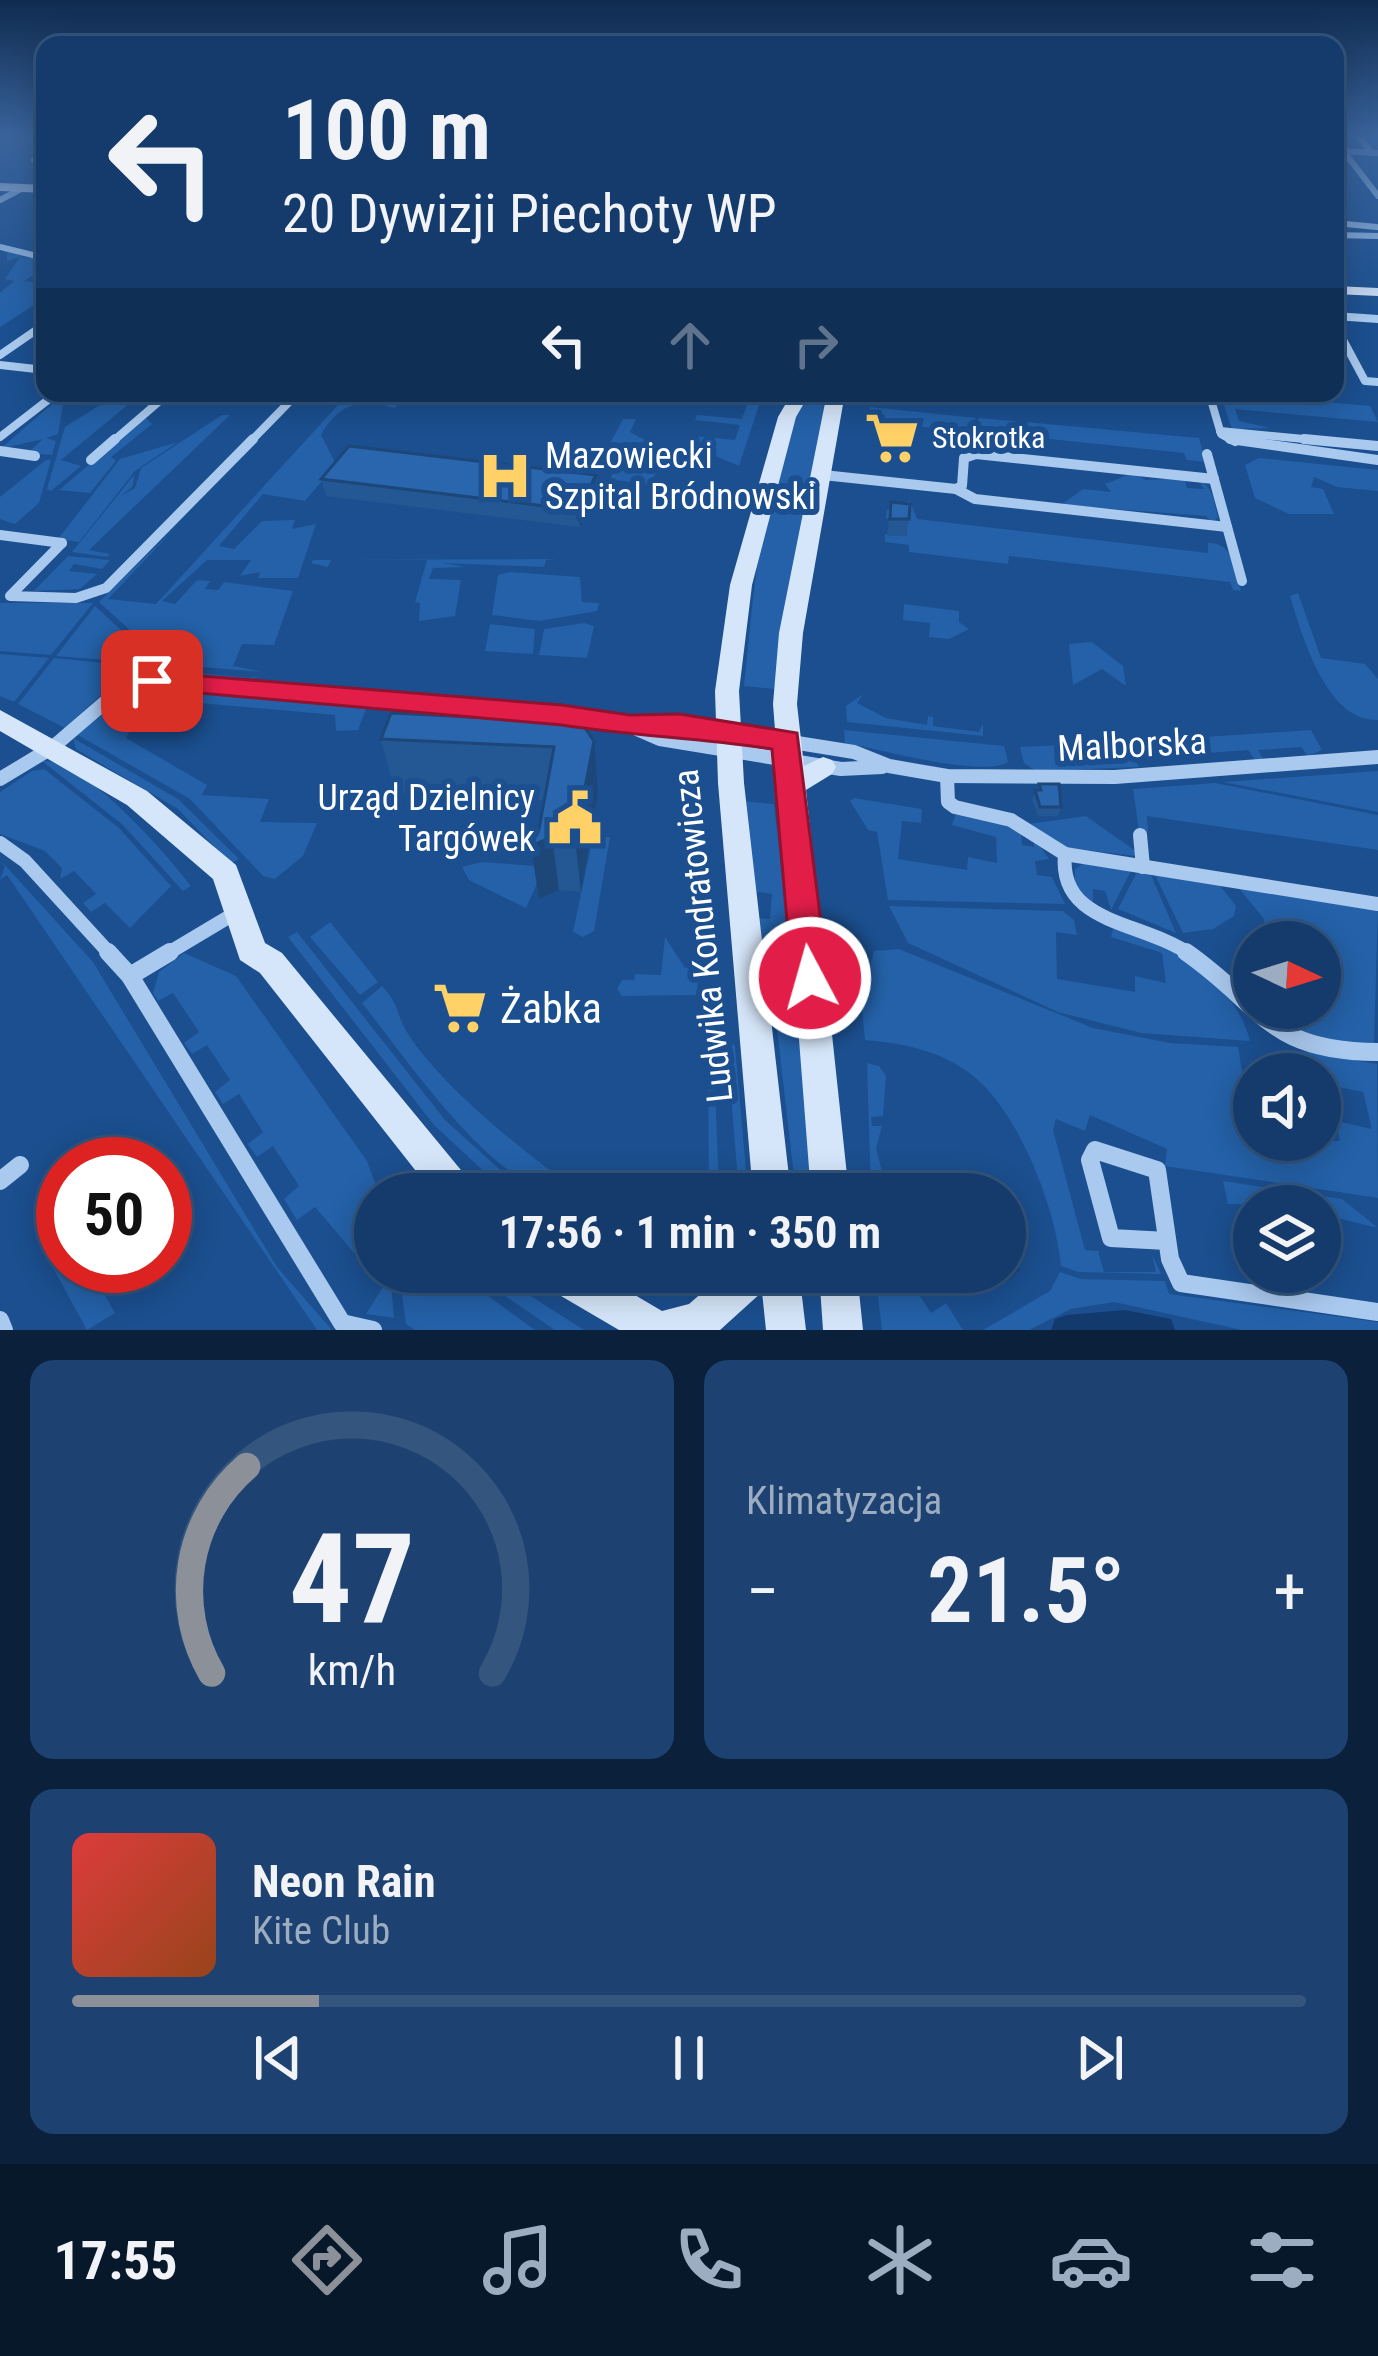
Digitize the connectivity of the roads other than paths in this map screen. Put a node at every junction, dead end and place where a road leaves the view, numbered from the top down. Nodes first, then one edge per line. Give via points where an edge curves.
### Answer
1 (1344, 224) edge
2 (1377, 227) edge
3 (1344, 235) edge
4 (1378, 236) edge
5 (0, 247) edge
6 (36, 256) edge
7 (1344, 290) edge
8 (1378, 292) edge
9 (1378, 319) edge
10 (1344, 325) edge
11 (36, 330) edge
12 (1344, 342) edge
13 (2, 353) edge
14 (0, 365) edge
15 (36, 369) edge
16 (1378, 382) edge
17 (45, 402) edge
18 (159, 402) edge
19 (288, 402) edge
20 (796, 402) edge
21 (835, 402) edge
22 (1212, 402) edge
23 (1221, 432) junction
24 (0, 437) edge
25 (1378, 446) edge
26 (0, 452) edge
27 (1207, 454) dead end
28 (35, 456) dead end
29 (91, 460) dead end
30 (1378, 460) edge
31 (823, 475) junction
32 (1214, 479) junction
33 (956, 489) junction
34 (1227, 527) junction
35 (0, 535) edge
36 (1242, 581) dead end
37 (0, 718) edge
38 (41, 740) junction
39 (728, 741) junction
40 (1378, 757) edge
41 (789, 762) junction
42 (823, 766) joint
43 (889, 766) junction
44 (947, 776) junction
45 (3, 777) edge
46 (1140, 835) dead end
47 (0, 843) edge
48 (1065, 854) junction
49 (1143, 867) junction
50 (1378, 904) edge
51 (247, 924) junction
52 (130, 976) junction
53 (1378, 1052) edge
54 (20, 1165) dead end
55 (441, 1173) edge
56 (770, 1173) edge
57 (828, 1173) edge
58 (0, 1181) edge
59 (1167, 1240) junction
60 (595, 1293) edge
61 (732, 1293) edge
62 (782, 1293) edge
63 (840, 1293) edge
64 (1378, 1312) edge
65 (0, 1320) edge
66 (4, 1330) edge
67 (373, 1330) edge
68 (661, 1330) edge
69 (786, 1330) edge
70 (843, 1330) edge

1 - 2 street
3 - 4 street
5 - 6 street
7 - 8 main road
9 - 10 street
11 - 13 street
12 - 16 street via 1365,381
14 - 15 street
17 - 24 street
18 - 29 street
19 - 35 street via 100,591 13,598 12,589 62,543
20 - 39 main road, Ludwika Kondratowicza via 737,602
21 - 31 main road
22 - 23 street
23 - 25 street
23 - 30 street via 1250,447
26 - 28 street
27 - 32 street
31 - 33 street
31 - 41 main road via 789,645
32 - 33 street via 971,454
32 - 34 street
33 - 34 street via 976,499
34 - 36 street
37 - 38 main road
38 - 39 street, Malborska via 139,682 562,715 660,739
38 - 45 street
38 - 45 street
38 - 51 main road via 136,798 197,850 209,883
39 - 41 street, Malborska
39 - 56 main road, Ludwika Kondratowicza
40 - 44 street, Malborska via 1115,777
41 - 42 main road
41 - 43 street, Malborska via 854,752
41 - 57 main road
42 - 43 street, Malborska
43 - 44 street, Malborska
44 - 48 street via 955,807 1011,820
46 - 49 street
47 - 52 street via 26,861
48 - 49 street
48 - 53 street via 1065,877 1079,905 1171,940 1264,1027
49 - 50 street
51 - 52 street
51 - 55 main road
52 - 67 street via 342,1324
54 - 58 street
59 - 59 street via 1157,1170 1095,1150 1090,1160 1111,1238
59 - 64 street via 1181,1283
60 - 68 main road
61 - 68 main road via 700,1322
62 - 69 main road
63 - 70 main road
65 - 66 street

